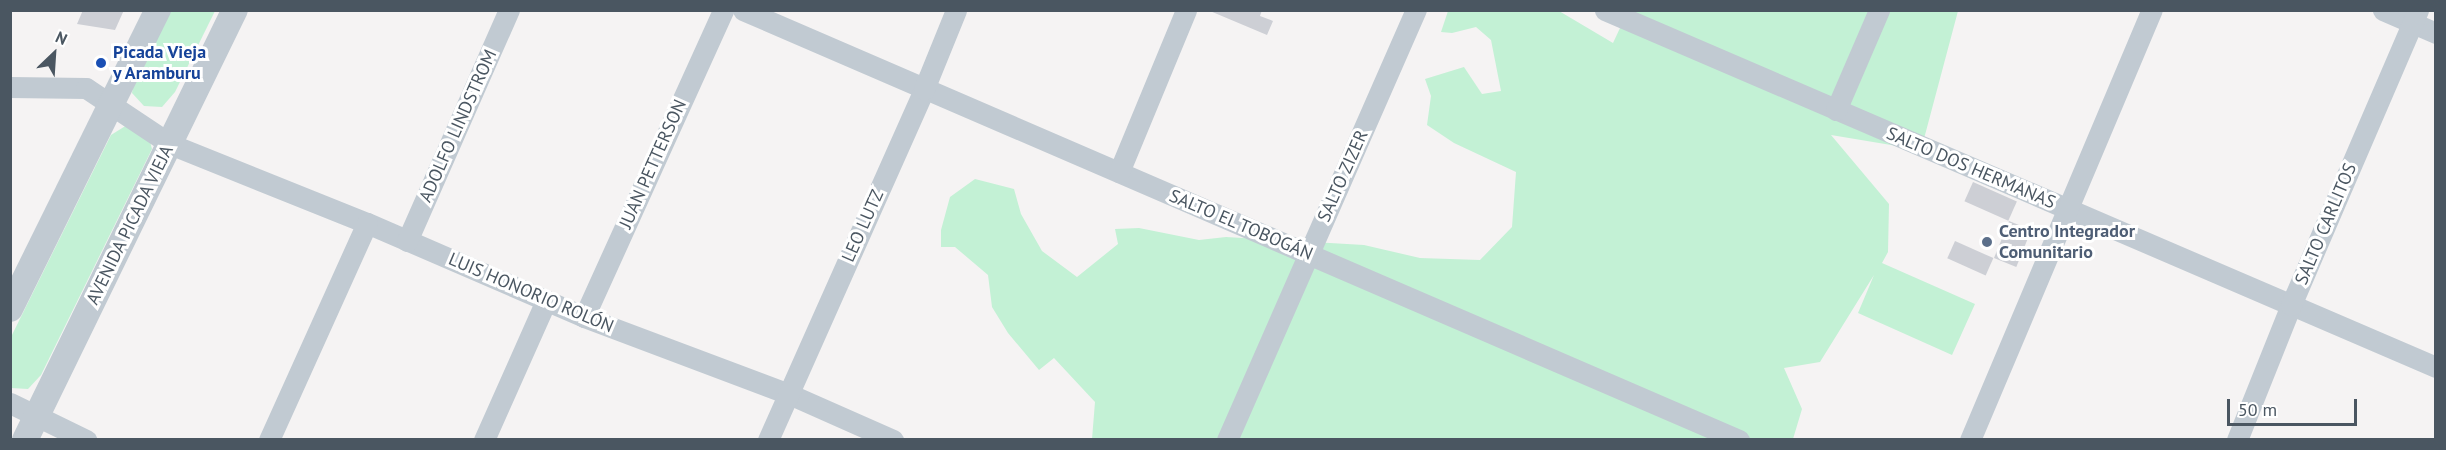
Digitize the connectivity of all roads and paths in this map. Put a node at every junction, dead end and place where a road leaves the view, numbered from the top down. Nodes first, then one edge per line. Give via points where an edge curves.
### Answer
1 (158, 10) edge
2 (235, 10) edge
3 (509, 10) edge
4 (723, 10) edge
5 (743, 10) edge
6 (956, 10) edge
7 (1186, 10) edge
8 (1416, 10) edge
9 (1879, 10) edge
10 (2152, 10) edge
11 (2384, 10) edge
12 (1607, 11) edge
13 (2416, 17) edge
14 (2436, 33) edge
15 (10, 87) edge
16 (924, 89) junction
17 (110, 106) junction
18 (1836, 110) junction
19 (170, 144) junction
20 (1119, 172) junction
21 (2067, 209) junction
22 (367, 223) junction
23 (407, 241) junction
24 (1309, 254) junction
25 (546, 301) junction
26 (2291, 305) junction
27 (10, 309) edge
28 (584, 317) junction
29 (2436, 367) edge
30 (789, 394) junction
31 (10, 404) edge
32 (37, 415) junction
33 (1725, 437) edge
34 (25, 440) edge
35 (86, 440) edge
36 (269, 440) edge
37 (484, 440) edge
38 (768, 440) edge
39 (893, 440) edge
40 (1227, 440) edge
41 (1970, 440) edge
42 (2237, 440) edge

1 - 17 street
2 - 19 street, AVENIDA PICADA VIEJA
3 - 23 street, ADOLFO LINDSTROM
4 - 28 street, JUAN PETTERSON
5 - 16 street, SALTO EL TOBOGÁN
6 - 16 street, LEO LUTZ
7 - 20 street
8 - 24 street, SALTO ZIZER
9 - 18 street
10 - 21 street
11 - 13 street
12 - 18 street, SALTO DOS HERMANAS
13 - 14 street
13 - 26 street, SALTO CARLITOS
15 - 17 street, LUIS HONORIO ROLÓN via 86,88
16 - 20 street, SALTO EL TOBOGÁN
16 - 30 street, LEO LUTZ
17 - 19 street, LUIS HONORIO ROLÓN
17 - 27 street
18 - 21 street, SALTO DOS HERMANAS
19 - 22 street, LUIS HONORIO ROLÓN
19 - 32 street, AVENIDA PICADA VIEJA
20 - 24 street, SALTO EL TOBOGÁN
21 - 26 street, SALTO DOS HERMANAS
21 - 41 street
22 - 23 street, LUIS HONORIO ROLÓN
22 - 36 street
23 - 25 street, LUIS HONORIO ROLÓN
24 - 33 street, SALTO EL TOBOGÁN
24 - 40 street, SALTO ZIZER
25 - 28 street, LUIS HONORIO ROLÓN
25 - 37 street
26 - 29 street, SALTO DOS HERMANAS
26 - 42 street, SALTO CARLITOS
28 - 30 street, LUIS HONORIO ROLÓN
30 - 38 street, LEO LUTZ
30 - 39 street, LUIS HONORIO ROLÓN
31 - 32 street
32 - 34 street, AVENIDA PICADA VIEJA
32 - 35 street

